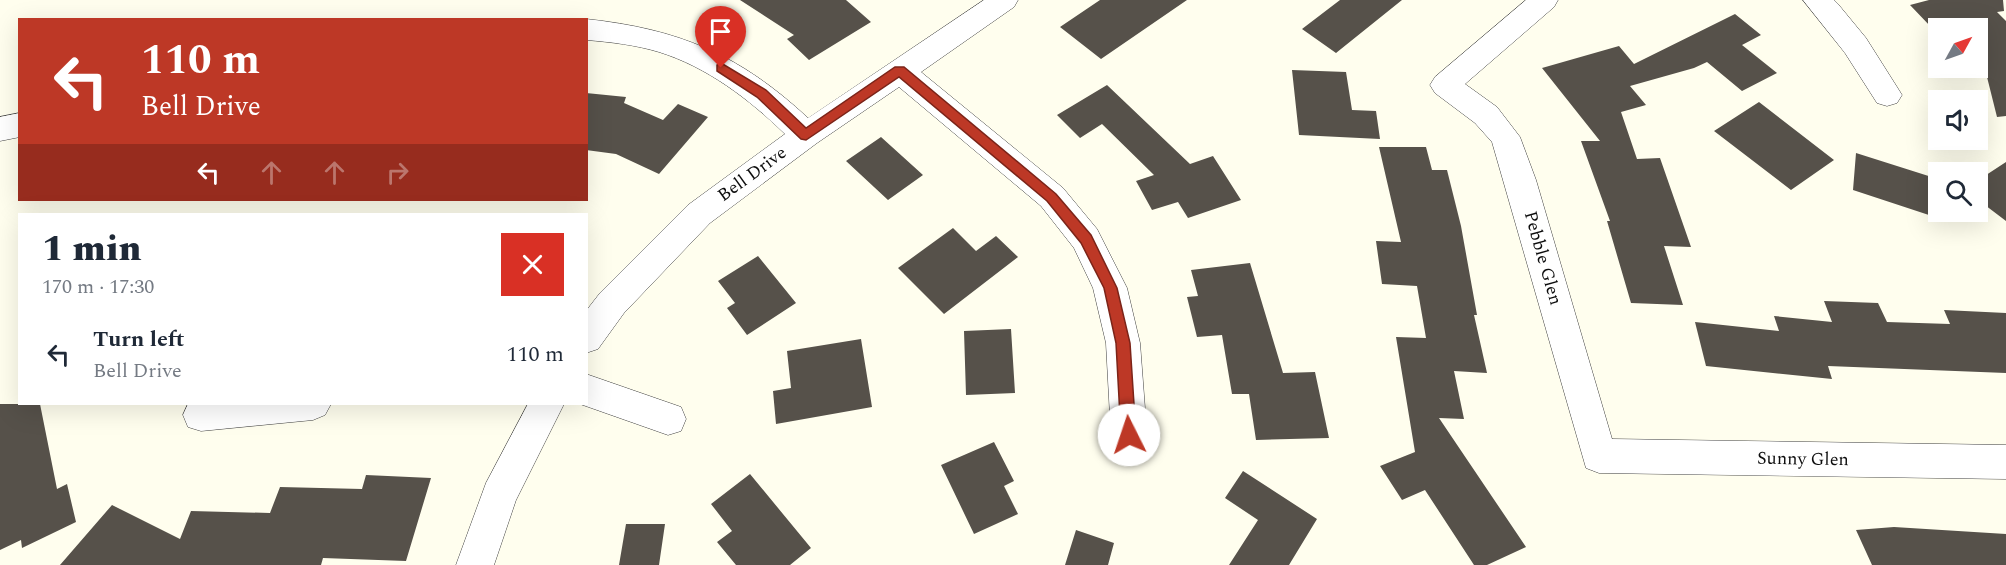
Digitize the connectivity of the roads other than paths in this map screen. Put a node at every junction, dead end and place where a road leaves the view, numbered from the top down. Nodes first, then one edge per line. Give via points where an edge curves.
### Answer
1 (1004, 0) edge
2 (1544, 0) edge
3 (1817, 0) edge
4 (588, 29) edge
5 (900, 71) junction
6 (1887, 95) dead end
7 (18, 125) edge
8 (0, 129) edge
9 (806, 135) junction
10 (588, 335) edge
11 (588, 391) edge
12 (303, 405) edge
13 (545, 405) edge
14 (201, 415) dead end
15 (668, 419) dead end
16 (1129, 435) dead end
17 (1599, 456) joint
18 (2006, 462) edge
19 (475, 565) edge

1 - 5 street, Bell Drive
2 - 17 street, Pebble Glen via 1445,85 1486,115 1505,137
3 - 6 street via 1858,45
4 - 9 street via 638,36 707,60 749,84
5 - 9 street, Bell Drive
5 - 16 street via 1052,197 1086,239 1110,288 1123,343
7 - 8 street
9 - 10 street, Bell Drive via 699,214 612,303
11 - 15 street
12 - 14 street
13 - 19 street via 499,495
17 - 18 street, Sunny Glen

